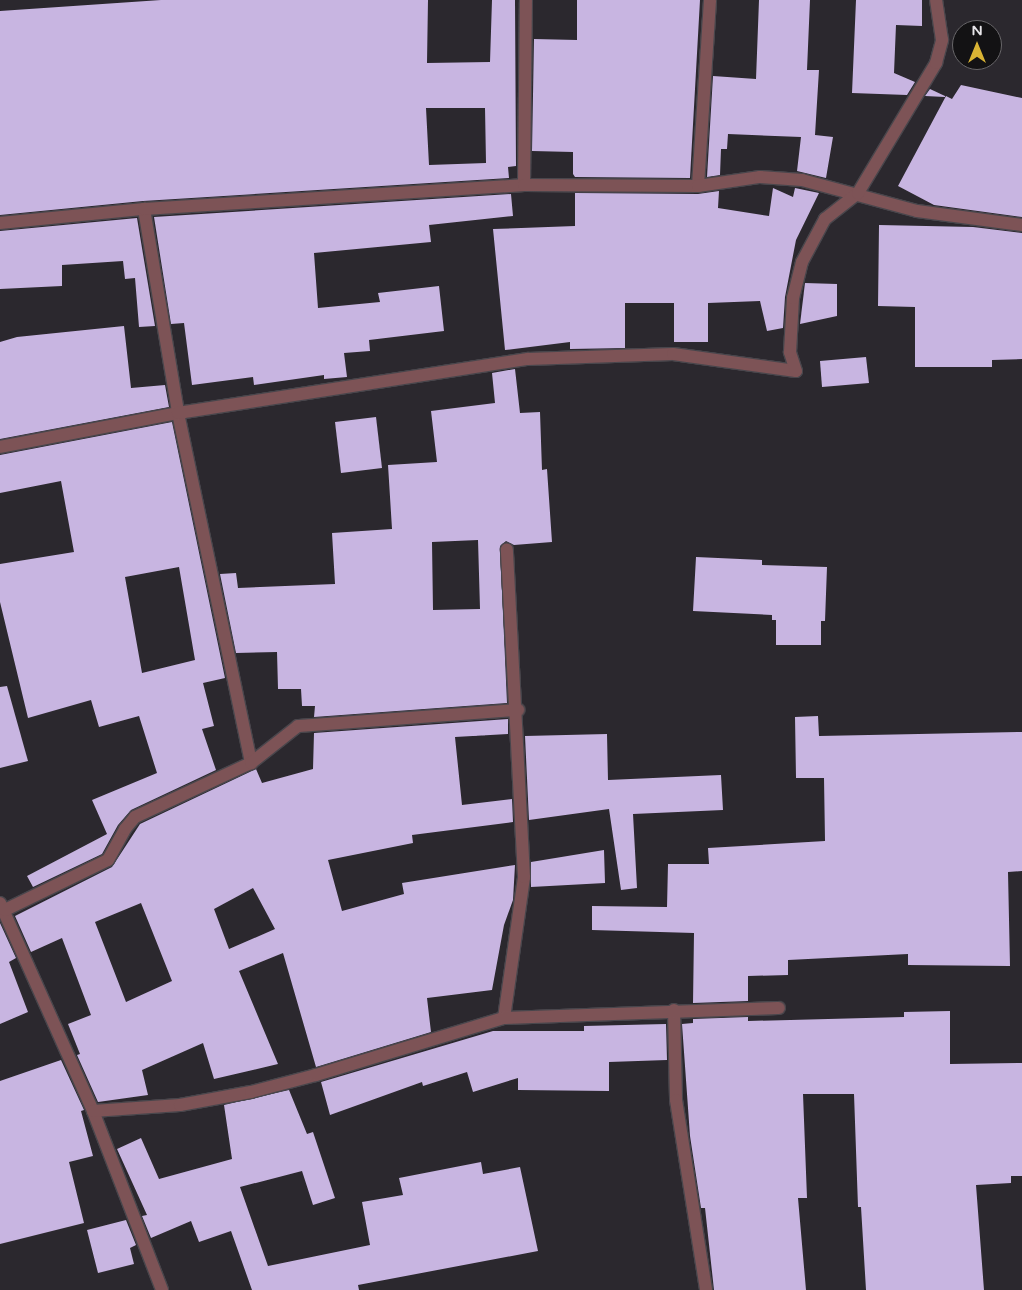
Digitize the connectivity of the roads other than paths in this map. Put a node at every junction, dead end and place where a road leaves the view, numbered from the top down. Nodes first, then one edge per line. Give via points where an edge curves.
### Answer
1 (526, 0) edge
2 (710, 0) edge
3 (936, 0) edge
4 (524, 185) junction
5 (698, 186) junction
6 (858, 193) junction
7 (144, 210) junction
8 (0, 223) edge
9 (1022, 225) edge
10 (178, 413) junction
11 (0, 448) edge
12 (507, 549) dead end
13 (518, 710) junction
14 (251, 763) junction
15 (2, 907) edge
16 (779, 1008) dead end
17 (674, 1010) junction
18 (504, 1018) junction
19 (93, 1111) junction
20 (162, 1290) edge
21 (706, 1290) edge

1 - 4 street
2 - 5 street
3 - 6 street via 942,40 936,63
4 - 5 street
4 - 7 street
5 - 6 street via 760,177 802,180
6 - 9 street via 917,211
6 - 10 street via 825,219 802,262 793,298 790,352 796,371 673,354 528,358
7 - 8 street
7 - 10 street
10 - 11 street
10 - 14 street
12 - 13 street
13 - 14 street via 298,726
13 - 18 street via 524,878
14 - 15 street via 136,817 125,829 108,860
15 - 19 street
16 - 17 street
17 - 18 street
17 - 21 street via 676,1100
18 - 19 street via 251,1092 180,1105
19 - 20 street

